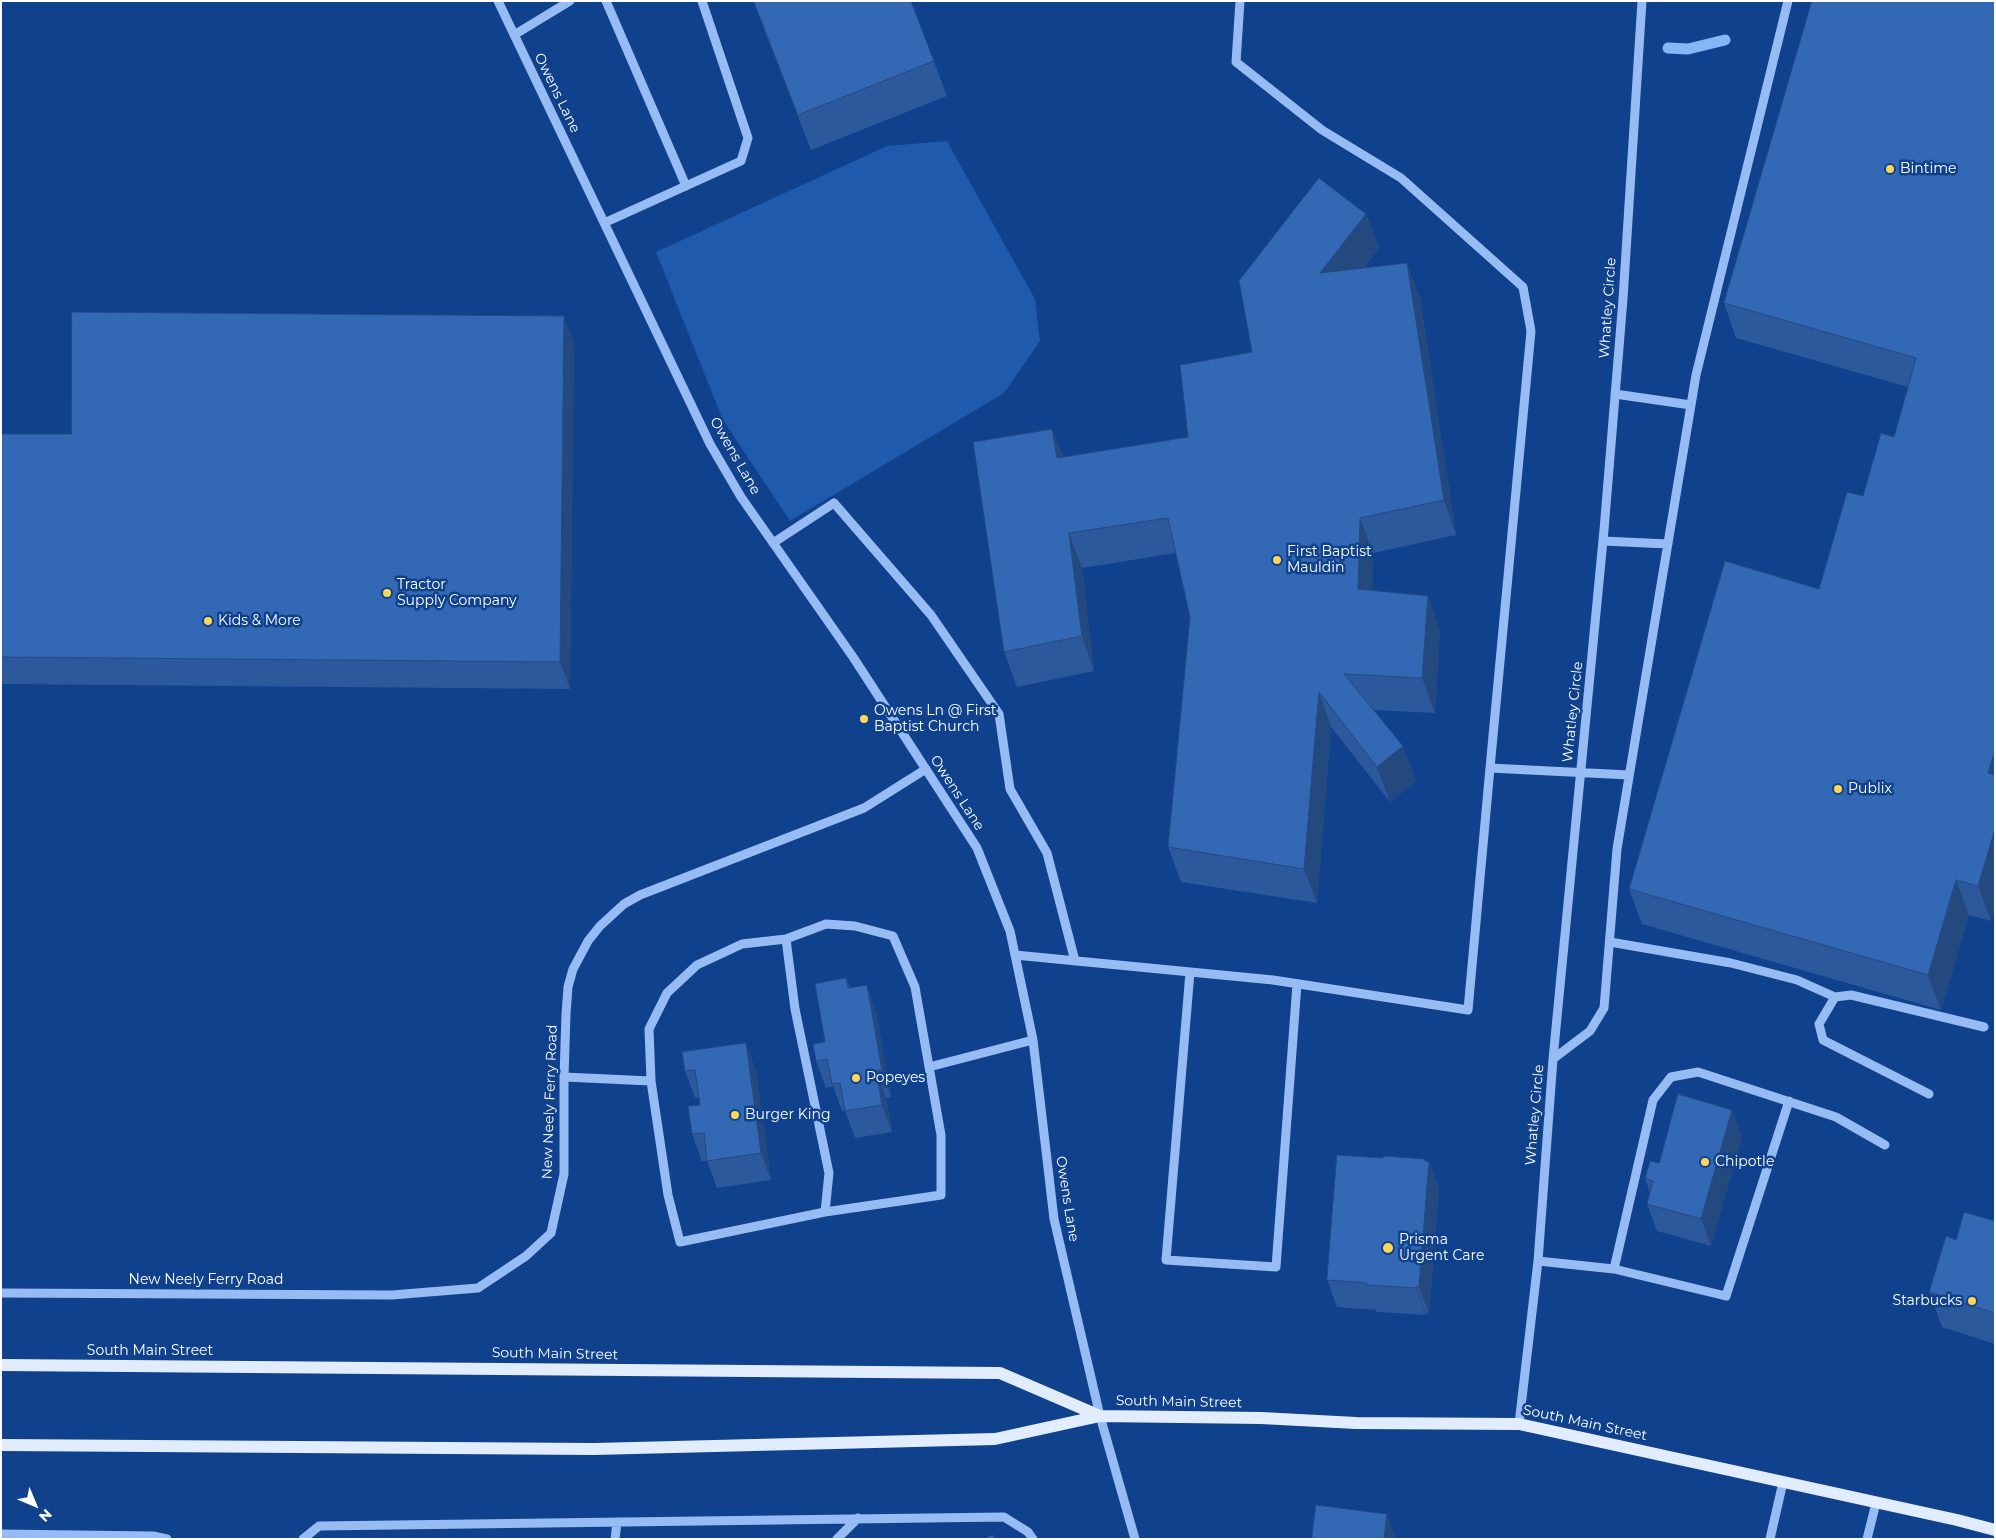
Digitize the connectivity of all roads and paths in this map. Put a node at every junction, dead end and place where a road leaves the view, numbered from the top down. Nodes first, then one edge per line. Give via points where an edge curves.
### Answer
1 (498, 1) edge
2 (570, 1) edge
3 (606, 1) edge
4 (702, 1) edge
5 (1240, 1) edge
6 (1642, 1) edge
7 (1788, 1) edge
8 (514, 35) junction
9 (686, 186) junction
10 (604, 223) junction
11 (1616, 394) junction
12 (1691, 405) junction
13 (1603, 541) junction
14 (773, 543) junction
15 (1668, 544) junction
16 (1490, 768) junction
17 (926, 769) junction
18 (1581, 772) junction
19 (1629, 775) junction
20 (786, 939) junction
21 (1610, 942) junction
22 (1015, 955) junction
23 (1075, 961) junction
24 (1190, 972) junction
25 (1297, 984) junction
26 (1835, 997) junction
27 (1984, 1027) dead end
28 (1033, 1040) junction
29 (1553, 1058) junction
30 (929, 1067) junction
31 (564, 1077) junction
32 (650, 1081) junction
33 (1929, 1094) dead end
34 (1789, 1101) junction
35 (1886, 1145) dead end
36 (824, 1212) junction
37 (1538, 1261) junction
38 (1614, 1269) junction
39 (1, 1293) edge
40 (1, 1365) edge
41 (1100, 1416) junction
42 (1519, 1424) junction
43 (1, 1444) edge
44 (1783, 1482) junction
45 (1876, 1503) junction
46 (858, 1518) junction
47 (617, 1522) junction
48 (1995, 1530) edge
49 (1, 1534) edge
50 (74, 1537) edge
51 (166, 1539) edge
52 (303, 1539) edge
53 (615, 1539) edge
54 (838, 1539) edge
55 (1033, 1539) edge
56 (1135, 1539) edge
57 (1770, 1539) edge
58 (1867, 1539) edge

1 - 8 street, Owens Lane
2 - 8 street
3 - 9 street
4 - 9 street via 748,138 741,161
5 - 16 street via 1236,62 1322,130 1400,178 1523,287 1531,330
6 - 11 street, Whatley Circle
7 - 12 street
8 - 10 street, Owens Lane
9 - 10 street
10 - 14 street, Owens Lane via 710,444
11 - 12 street
11 - 13 street, Whatley Circle
12 - 15 street
13 - 15 street
13 - 18 street, Whatley Circle
14 - 17 street, Owens Lane
14 - 23 street via 834,503 931,615 999,714 1010,789 1047,853
15 - 19 street
16 - 18 street
16 - 25 street via 1468,1010
17 - 22 street, Owens Lane via 977,848 1010,931
17 - 31 street, New Neely Ferry Road via 864,808 624,904 594,933 573,969 568,987
18 - 19 street
18 - 29 street, Whatley Circle
19 - 21 street via 1617,849
20 - 30 street via 826,924 855,926 893,936 915,987
20 - 32 street via 742,944 697,965 667,994 649,1029
20 - 36 street via 795,1009 829,1173
21 - 26 street via 1731,963 1798,980
21 - 29 street via 1604,1008 1590,1031
22 - 23 street
22 - 28 street, Owens Lane
23 - 24 street
24 - 25 street
24 - 25 street via 1166,1260 1276,1267
26 - 27 street via 1851,995
26 - 33 street via 1819,1024 1823,1040
28 - 30 street
28 - 41 street, Owens Lane via 1054,1219
29 - 37 street, Whatley Circle
30 - 36 street via 941,1135 941,1195
31 - 32 street
31 - 39 street, New Neely Ferry Road via 564,1174 551,1233 526,1256 478,1288 392,1295
32 - 36 street via 668,1196 680,1242
34 - 35 street via 1836,1116
34 - 38 street via 1726,1296
34 - 38 street via 1698,1072 1671,1077 1653,1100
37 - 38 street
37 - 42 street, Whatley Circle
40 - 41 main road, South Main Street via 1000,1373
41 - 42 main road, South Main Street
41 - 43 main road, South Main Street via 995,1438 594,1449
41 - 56 street, Owens Lane
42 - 44 main road, South Main Street
44 - 45 main road, South Main Street
44 - 57 street
45 - 48 main road, South Main Street
45 - 58 street
46 - 47 street
46 - 54 street
46 - 55 street via 1004,1516
47 - 52 street via 319,1526
47 - 53 street
49 - 50 street
50 - 51 street via 153,1536

